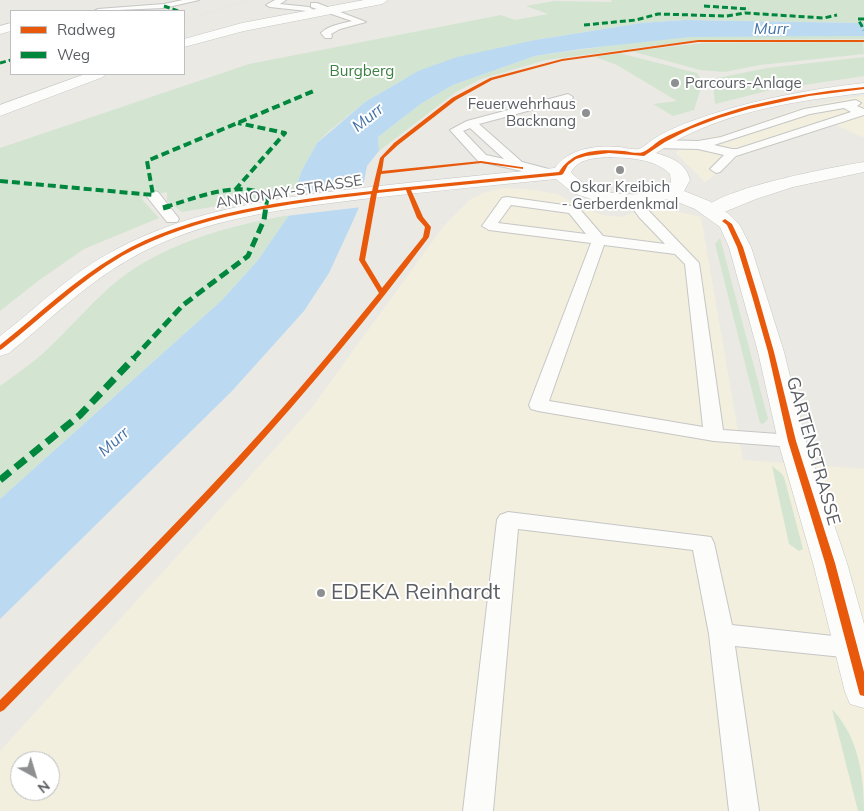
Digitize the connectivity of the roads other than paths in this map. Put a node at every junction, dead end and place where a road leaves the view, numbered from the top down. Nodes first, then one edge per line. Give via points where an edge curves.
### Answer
1 (194, 0) edge
2 (282, 0) edge
3 (382, 0) edge
4 (312, 8) junction
5 (111, 10) edge
6 (330, 10) junction
7 (328, 36) dead end
8 (185, 43) edge
9 (95, 75) edge
10 (864, 88) edge
11 (568, 97) dead end
12 (864, 101) edge
13 (845, 105) junction
14 (0, 110) edge
15 (471, 123) junction
16 (698, 145) junction
17 (649, 149) junction
18 (732, 153) junction
19 (518, 165) junction
20 (864, 167) edge
21 (716, 169) dead end
22 (556, 174) junction
23 (672, 193) junction
24 (153, 195) dead end
25 (633, 199) junction
26 (712, 211) junction
27 (172, 218) dead end
28 (599, 240) junction
29 (679, 250) junction
30 (0, 348) edge
31 (714, 435) junction
32 (792, 441) junction
33 (720, 634) junction
34 (852, 648) junction
35 (864, 692) edge
36 (478, 811) edge
37 (744, 811) edge

1 - 5 lane via 178,5
2 - 4 lane via 270,5
3 - 6 street
4 - 6 street
4 - 8 street
6 - 7 lane via 362,22 337,27 325,33
9 - 14 street
10 - 17 street via 760,106 699,123
11 - 15 lane
12 - 13 lane
13 - 16 lane via 808,111 723,140
13 - 18 lane via 861,112
15 - 19 lane
15 - 19 lane via 456,130 482,158
16 - 17 lane
16 - 18 lane
17 - 22 street via 593,153 568,162
17 - 23 street via 681,177 680,184
18 - 21 lane
19 - 22 lane
20 - 26 street via 788,181
22 - 25 street via 585,192
22 - 30 street, ANNONAY-STRASSE via 306,201 254,209 188,225 107,264 73,287
23 - 25 street
23 - 26 street, GARTENSTRASSE
24 - 27 lane
25 - 29 lane
26 - 32 street, GARTENSTRASSE via 729,224 740,247 771,352
28 - 28 lane via 498,227 489,226 507,201 573,210
28 - 29 lane
28 - 31 lane via 538,404
29 - 31 lane via 692,263
31 - 32 lane
32 - 34 street, GARTENSTRASSE via 830,563
33 - 34 lane
33 - 36 lane via 703,544 508,520
33 - 37 lane
34 - 35 street, GARTENSTRASSE

